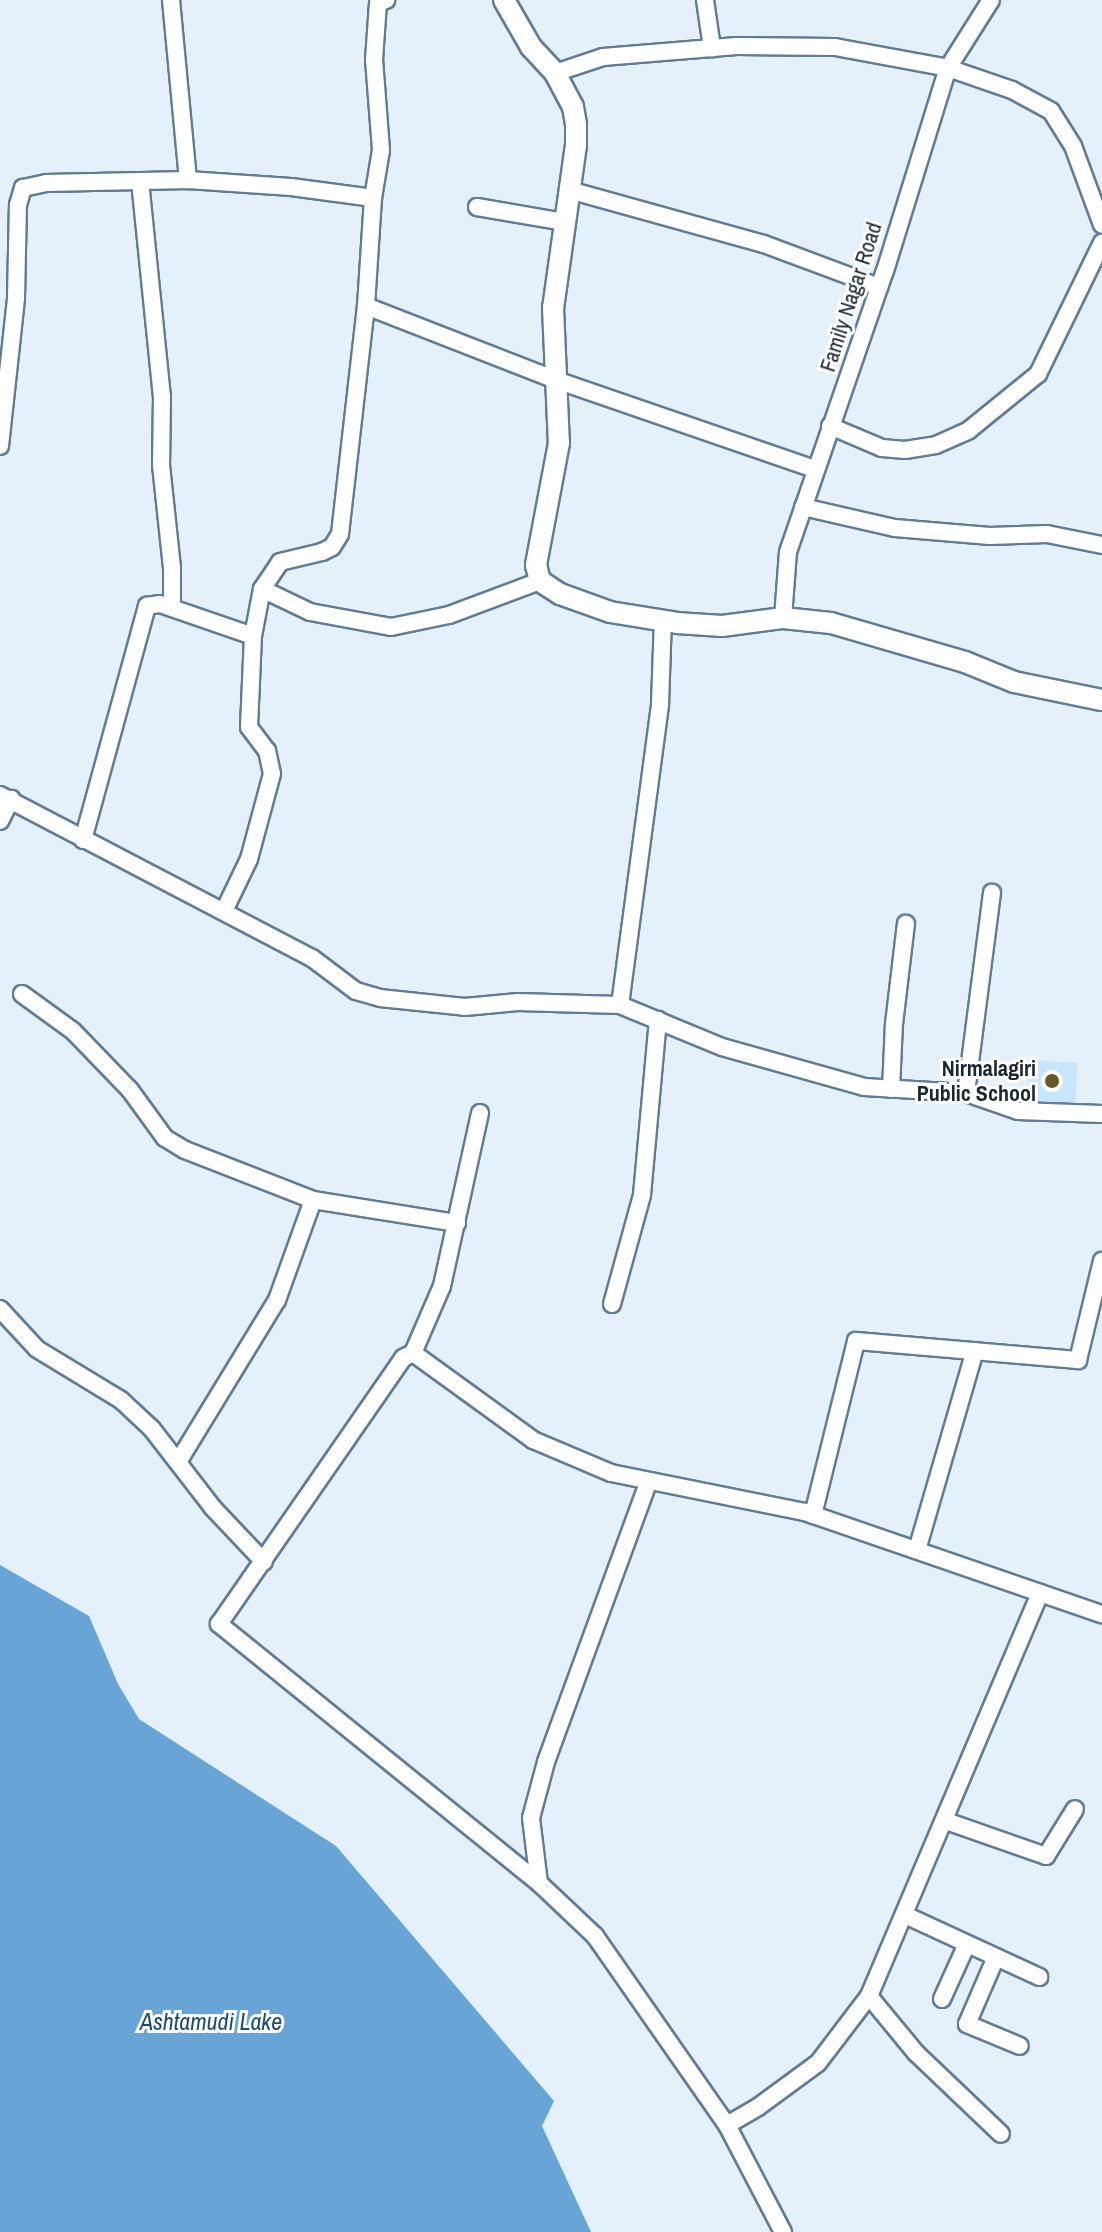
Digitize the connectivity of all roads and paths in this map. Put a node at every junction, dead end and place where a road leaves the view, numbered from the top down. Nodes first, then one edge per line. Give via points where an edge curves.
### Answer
1 (171, 0) edge
2 (386, 0) edge
3 (504, 0) edge
4 (705, 0) edge
5 (991, 0) edge
6 (712, 48) junction
7 (948, 68) junction
8 (555, 73) junction
9 (188, 180) junction
10 (140, 181) junction
11 (569, 190) junction
12 (373, 198) junction
13 (477, 207) dead end
14 (564, 222) junction
15 (1102, 225) edge
16 (1102, 243) edge
17 (879, 287) junction
18 (366, 306) junction
19 (6, 344) edge
20 (556, 380) junction
21 (830, 426) junction
22 (0, 446) edge
23 (814, 469) junction
24 (803, 507) junction
25 (1102, 545) edge
26 (540, 581) junction
27 (262, 589) junction
28 (172, 608) junction
29 (783, 618) junction
30 (663, 619) junction
31 (253, 636) junction
32 (1102, 700) edge
33 (6, 797) edge
34 (0, 821) edge
35 (83, 840) junction
36 (992, 893) dead end
37 (224, 911) junction
38 (906, 924) dead end
39 (22, 994) dead end
40 (620, 1005) junction
41 (658, 1020) junction
42 (891, 1089) junction
43 (966, 1093) junction
44 (480, 1113) dead end
45 (1102, 1114) edge
46 (313, 1200) junction
47 (457, 1223) junction
48 (1102, 1261) edge
49 (612, 1304) dead end
50 (0, 1309) edge
51 (975, 1351) junction
52 (413, 1353) junction
53 (178, 1462) junction
54 (648, 1483) junction
55 (813, 1515) junction
56 (917, 1550) junction
57 (264, 1562) junction
58 (1040, 1593) junction
59 (1102, 1614) edge
60 (1075, 1809) dead end
61 (946, 1821) junction
62 (539, 1883) junction
63 (905, 1915) junction
64 (967, 1944) junction
65 (996, 1957) junction
66 (1039, 1977) dead end
67 (869, 1996) junction
68 (942, 1999) dead end
69 (1020, 2046) dead end
70 (727, 2125) junction
71 (1001, 2134) dead end
72 (783, 2232) edge

1 - 9 street
2 - 12 street via 378,3 374,60 381,150
3 - 8 street via 531,47
4 - 6 street
5 - 7 street, Family Nagar Road
6 - 7 street via 835,47
6 - 8 street via 603,57
7 - 15 street via 1012,90 1051,111 1073,146
7 - 17 street, Family Nagar Road
8 - 11 street via 576,124
9 - 10 street
9 - 12 street
10 - 19 street via 23,188
10 - 28 street via 162,396 161,465
11 - 14 street
11 - 17 street via 764,244
12 - 18 street
13 - 14 street
14 - 20 street via 553,308
16 - 21 street via 1038,374 969,430 936,445 905,450 882,448
17 - 21 street, Family Nagar Road
18 - 20 street
18 - 27 street via 340,534 322,552 280,562
19 - 22 street
20 - 23 street
20 - 26 street via 559,443 536,565
21 - 23 street, Family Nagar Road
23 - 24 street, Family Nagar Road
24 - 25 street via 895,528 1047,534
24 - 29 street, Family Nagar Road via 788,552
26 - 27 street via 449,615 391,627 310,612
26 - 30 street via 610,612
27 - 31 street
28 - 31 street
28 - 35 street via 153,604 144,613
29 - 30 street via 722,626
29 - 32 street via 831,623 1014,682
30 - 40 street via 660,704
31 - 37 street via 249,727 267,751 272,774 249,859
33 - 34 street
33 - 35 street
35 - 37 street
36 - 43 street
37 - 40 street via 312,958 356,991 380,998 465,1007 518,1002
38 - 42 street
39 - 46 street via 73,1031 130,1090 165,1138
40 - 41 street
41 - 42 street via 781,1065
41 - 49 street via 642,1195
42 - 43 street
43 - 45 street via 1018,1111
44 - 47 street
46 - 47 street
46 - 53 street via 277,1300
47 - 52 street via 442,1286
48 - 51 street via 1078,1360
50 - 53 street via 37,1349 121,1400
51 - 55 street via 856,1341
51 - 56 street
52 - 54 street via 533,1440
52 - 57 street via 403,1358
53 - 57 street
54 - 55 street
54 - 62 street via 546,1762 531,1818
55 - 56 street
56 - 58 street
57 - 62 street via 219,1624
58 - 59 street
58 - 61 street
60 - 61 street via 1046,1856
61 - 63 street
62 - 70 street via 595,1936
63 - 64 street
63 - 67 street
64 - 65 street
64 - 68 street
65 - 66 street
65 - 69 street via 967,2024
67 - 70 street via 818,2063
67 - 71 street via 916,2053
70 - 72 street

